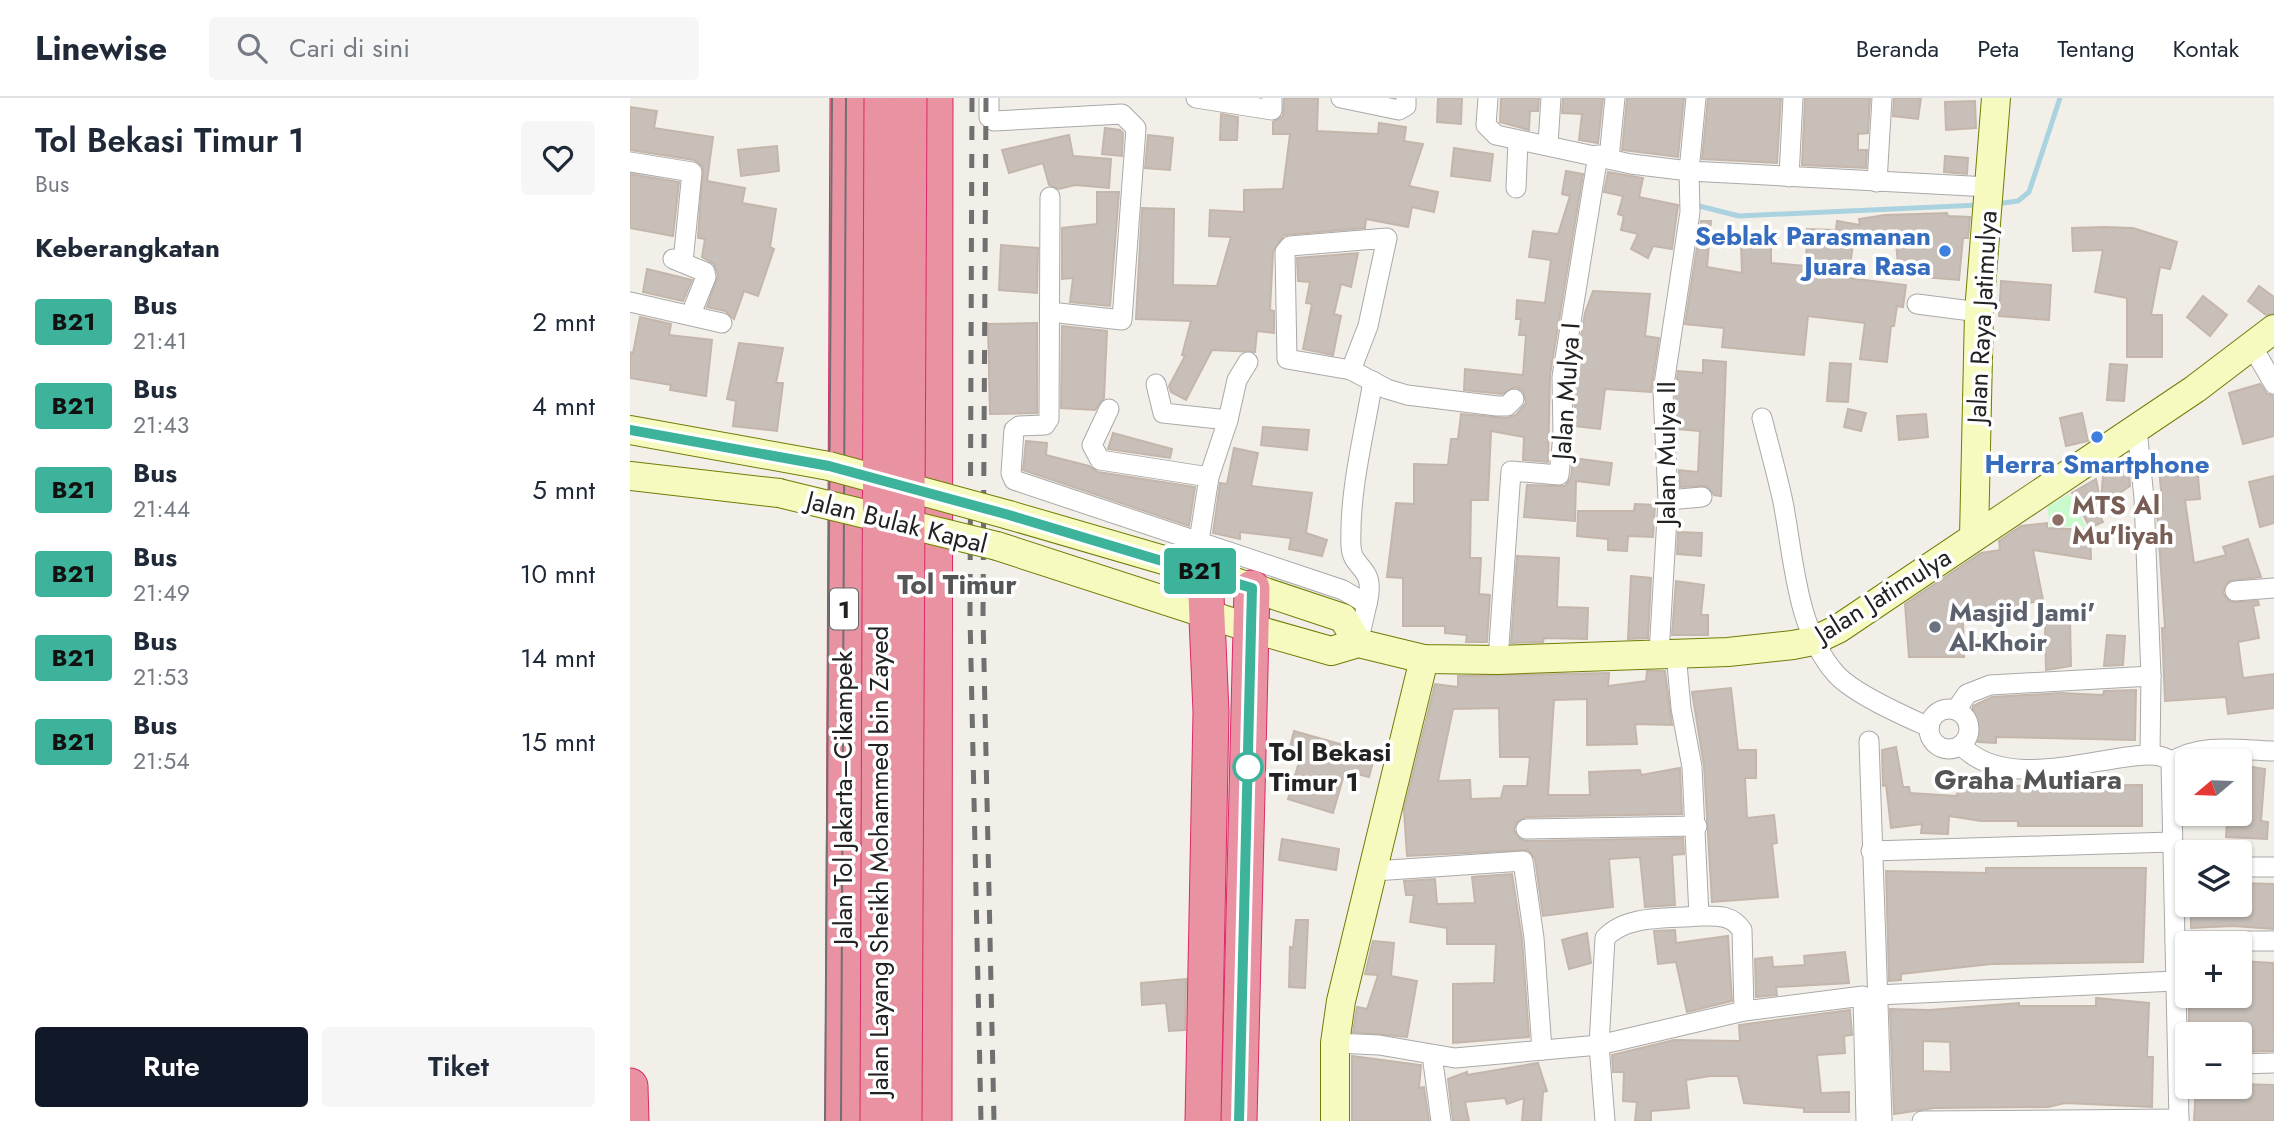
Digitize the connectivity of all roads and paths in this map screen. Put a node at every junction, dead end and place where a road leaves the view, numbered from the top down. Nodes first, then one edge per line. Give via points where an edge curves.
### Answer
1 (848, 98) edge
2 (882, 98) edge
3 (909, 98) edge
4 (934, 98) edge
5 (989, 98) edge
6 (1196, 98) edge
7 (1406, 98) edge
8 (1488, 98) edge
9 (1550, 98) edge
10 (1615, 98) edge
11 (1696, 98) edge
12 (1793, 98) edge
13 (1882, 98) edge
14 (1996, 98) edge
15 (1345, 100) edge
16 (1272, 104) edge
17 (1123, 106) edge
18 (1518, 141) junction
19 (1548, 144) junction
20 (1603, 157) junction
21 (630, 162) edge
22 (1689, 171) junction
23 (1789, 177) junction
24 (1877, 182) junction
25 (1516, 188) dead end
26 (1050, 197) dead end
27 (1988, 199) junction
28 (630, 302) edge
29 (1917, 304) dead end
30 (1050, 312) junction
31 (1979, 312) junction
32 (691, 314) junction
33 (722, 323) dead end
34 (2263, 337) edge
35 (1248, 362) dead end
36 (1351, 370) junction
37 (1373, 381) junction
38 (1156, 384) dead end
39 (2274, 384) edge
40 (1514, 399) dead end
41 (1108, 409) dead end
42 (1762, 418) dead end
43 (1228, 420) junction
44 (2137, 429) junction
45 (630, 430) edge
46 (630, 476) edge
47 (1209, 477) junction
48 (1702, 497) dead end
49 (1668, 500) junction
50 (1974, 537) junction
51 (1202, 557) junction
52 (1252, 588) junction
53 (2274, 589) edge
54 (2235, 591) dead end
55 (1367, 604) junction
56 (1205, 612) junction
57 (1250, 628) junction
58 (1813, 641) junction
59 (1358, 643) junction
60 (1668, 654) junction
61 (1424, 659) junction
62 (1498, 660) junction
63 (2151, 676) junction
64 (1956, 710) junction
65 (1211, 712) junction
66 (1247, 715) junction
67 (1929, 727) junction
68 (843, 734) junction
69 (1870, 741) dead end
70 (1961, 744) junction
71 (2272, 751) edge
72 (2150, 754) junction
73 (2171, 762) junction
74 (1697, 826) junction
75 (1526, 830) dead end
76 (2172, 842) junction
77 (1871, 851) junction
78 (2175, 853) edge
79 (2252, 867) edge
80 (2274, 867) edge
81 (1374, 871) junction
82 (1699, 916) junction
83 (2252, 941) edge
84 (2274, 941) edge
85 (2175, 981) edge
86 (1877, 995) junction
87 (1744, 1011) junction
88 (1335, 1043) junction
89 (1599, 1045) junction
90 (1542, 1050) junction
91 (1432, 1055) junction
92 (2252, 1063) edge
93 (2274, 1063) edge
94 (630, 1086) edge
95 (2181, 1099) edge
96 (2048, 1120) edge
97 (2179, 1120) edge
98 (631, 1121) edge
99 (827, 1121) edge
100 (843, 1121) edge
101 (878, 1121) edge
102 (904, 1121) edge
103 (934, 1121) edge
104 (1203, 1121) edge
105 (1238, 1121) edge
106 (1335, 1121) edge
107 (1441, 1121) edge
108 (1605, 1121) edge
109 (1866, 1121) edge
110 (1882, 1121) edge
111 (1922, 1121) edge

1 - 68 highway, Jalan Tol Jakarta–Cikampek / 1
2 - 101 highway, Jalan Layang Sheikh Mohammed bin Zayed / 1, bridge
3 - 102 highway, Jalan Layang Sheikh Mohammed bin Zayed, bridge
4 - 103 highway
5 - 17 street via 993,121
6 - 16 street
7 - 15 street via 1406,106 1399,110
8 - 18 street via 1486,125 1496,135
9 - 19 street
10 - 20 street
11 - 22 street, Jalan Mulya II
12 - 23 street
13 - 24 street
14 - 27 main road, Jalan Raya Jatimulya
17 - 30 street via 1137,135 1122,320
18 - 19 street
18 - 25 street
19 - 20 street
20 - 22 street
20 - 62 street, Jalan Mulya I via 1562,377 1559,475 1511,471
21 - 32 street via 692,170 677,260 700,268 706,277
22 - 23 street
22 - 49 street, Jalan Mulya II via 1690,212 1663,391
23 - 24 street
24 - 27 street
26 - 30 street
27 - 31 main road, Jalan Raya Jatimulya
28 - 32 street
29 - 31 street
30 - 51 street via 1049,419 1045,425 1014,430 1014,480
31 - 50 main road, Jalan Raya Jatimulya
32 - 33 street
34 - 39 street
34 - 44 main road, Jalan Jatimulya
35 - 43 street via 1237,380
36 - 36 street via 1368,326 1387,238 1290,246 1285,252 1287,359
36 - 37 street
37 - 40 street via 1407,395 1497,406 1507,406
37 - 55 street via 1351,519 1351,551 1369,574
38 - 43 street via 1163,412
41 - 47 street via 1092,445 1100,460
42 - 58 street
43 - 47 street
44 - 50 main road, Jalan Jatimulya
44 - 63 street
45 - 51 main road, Jalan Bulak Kapal, bridge via 829,466 1009,515
46 - 56 main road, Jalan Bulak Kapal, bridge via 779,493 997,546
47 - 51 street
48 - 49 street
49 - 60 street, Jalan Mulya II
50 - 58 main road, Jalan Jatimulya
51 - 52 main road, Jalan Bulak Kapal
51 - 55 street via 1343,590
51 - 56 highway
52 - 57 highway
52 - 59 main road, Jalan Bulak Kapal via 1342,618
53 - 54 street
55 - 59 street
56 - 57 main road, Jalan Bulak Kapal
56 - 65 highway
57 - 59 main road, Jalan Bulak Kapal via 1331,651
57 - 66 highway
58 - 60 main road, Jalan Jatimulya via 1776,648
58 - 67 street via 1838,676 1893,712
59 - 61 main road, Jalan Bulak Kapal
60 - 62 main road, Jalan Jatimulya
60 - 74 street, Jalan Mulya II
61 - 62 main road, Jalan Jatimulya
61 - 81 main road
63 - 64 street via 1990,685 1967,694
63 - 72 street
64 - 67 street via 1935,714
64 - 70 street via 1969,730
65 - 66 highway
65 - 104 highway
66 - 105 highway via 1244,1014
67 - 70 street via 1940,746
68 - 99 highway via 836,764
68 - 100 highway, Jalan Tol Jakarta–Cikampek / 1
69 - 77 street
70 - 72 street via 1982,763 2001,768 2068,768
71 - 73 street via 2203,749
72 - 73 street
73 - 76 street
74 - 75 street
74 - 82 street, Jalan Mulya II
76 - 77 street
76 - 78 street
77 - 86 street
79 - 80 street
81 - 88 main road via 1340,1001
81 - 90 street via 1523,861
82 - 87 street via 1724,916 1742,930
82 - 89 street via 1625,923 1605,938
83 - 84 street
85 - 86 street
86 - 110 street
87 - 89 street
87 - 109 street via 1863,996
88 - 91 street
88 - 106 main road
89 - 90 street
89 - 108 street
90 - 91 street via 1455,1058
91 - 107 street
92 - 93 street
94 - 98 highway
95 - 97 street
96 - 97 street
96 - 111 street

